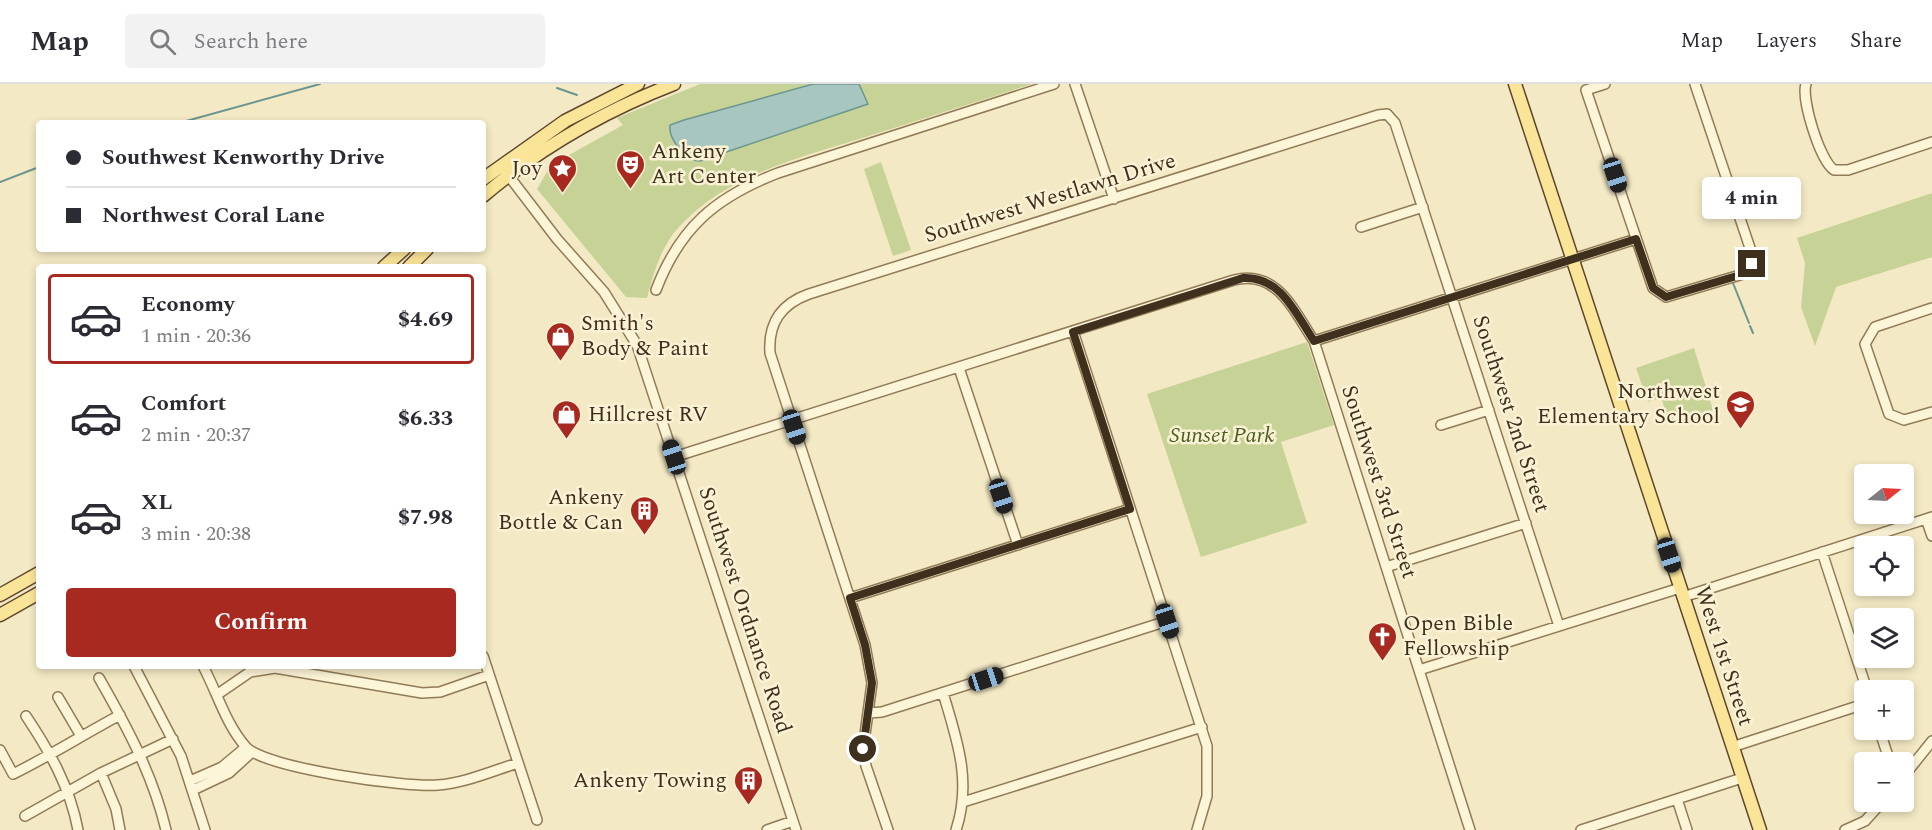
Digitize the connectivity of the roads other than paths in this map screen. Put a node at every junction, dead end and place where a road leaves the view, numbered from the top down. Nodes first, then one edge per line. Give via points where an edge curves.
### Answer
1 (638, 84) edge
2 (674, 84) edge
3 (1054, 84) edge
4 (1075, 84) edge
5 (1515, 84) edge
6 (1605, 84) edge
7 (1695, 84) edge
8 (1806, 84) edge
9 (1387, 114) joint
10 (1932, 142) edge
11 (501, 165) junction
12 (508, 175) junction
13 (486, 177) edge
14 (486, 193) edge
15 (1113, 199) junction
16 (1423, 207) junction
17 (1361, 227) dead end
18 (1636, 239) junction
19 (401, 252) edge
20 (424, 252) edge
21 (1573, 259) junction
22 (387, 264) edge
23 (412, 264) edge
24 (656, 290) dead end
25 (1452, 298) junction
26 (1932, 308) edge
27 (1073, 332) junction
28 (1314, 341) junction
29 (959, 368) junction
30 (1489, 410) junction
31 (1932, 412) edge
32 (792, 420) junction
33 (1441, 425) dead end
34 (674, 457) junction
35 (1130, 509) junction
36 (1929, 518) edge
37 (1526, 523) junction
38 (1932, 536) edge
39 (1018, 545) junction
40 (1822, 552) junction
41 (1386, 567) junction
42 (36, 575) edge
43 (1682, 592) junction
44 (0, 595) edge
45 (36, 595) edge
46 (850, 598) junction
47 (0, 615) edge
48 (1167, 621) junction
49 (1559, 626) junction
50 (486, 666) edge
51 (136, 669) edge
52 (205, 669) edge
53 (269, 669) edge
54 (281, 669) edge
55 (1419, 670) junction
56 (489, 675) junction
57 (99, 678) dead end
58 (1864, 680) edge
59 (943, 693) junction
60 (218, 694) junction
61 (58, 697) dead end
62 (1854, 707) edge
63 (869, 713) junction
64 (120, 715) junction
65 (26, 716) dead end
66 (1202, 727) junction
67 (81, 736) junction
68 (173, 739) junction
69 (1932, 741) edge
70 (1732, 747) junction
71 (249, 749) junction
72 (0, 750) edge
73 (140, 753) junction
74 (52, 755) junction
75 (518, 763) junction
76 (1914, 764) edge
77 (101, 773) junction
78 (1742, 778) junction
79 (191, 785) junction
80 (67, 793) junction
81 (1677, 799) junction
82 (963, 802) junction
83 (1873, 812) edge
84 (25, 816) dead end
85 (537, 820) dead end
86 (795, 826) edge
87 (78, 830) edge
88 (120, 830) edge
89 (166, 830) edge
90 (205, 830) edge
91 (767, 830) edge
92 (888, 830) edge
93 (956, 830) edge
94 (1197, 830) edge
95 (1470, 830) edge
96 (1581, 830) edge
97 (1687, 830) edge
98 (1760, 830) edge
99 (1845, 830) edge

1 - 11 main road via 565,121
2 - 12 main road via 585,124
3 - 24 street via 747,186 720,201 694,225 670,259
4 - 15 street
5 - 21 main road, West 1st Street
6 - 18 street via 1586,90
7 - 18 street via 1752,264 1740,275 1666,297 1653,288
8 - 10 street via 1805,98 1824,160 1834,170 1848,170
9 - 15 street, Southwest Westlawn Drive
9 - 16 street, Southwest 2nd Street via 1395,123
11 - 12 street, Southwest Ordnance Road
11 - 13 main road
12 - 14 main road
12 - 34 street, Southwest Ordnance Road via 628,327 645,365
15 - 32 street, Southwest Westlawn Drive via 796,299 779,313 770,332 770,353
16 - 17 street
16 - 25 street, Southwest 2nd Street
18 - 21 street
19 - 22 main road
20 - 23 main road
21 - 25 street
21 - 43 main road, West 1st Street
25 - 28 street
25 - 30 street, Southwest 2nd Street
26 - 31 street via 1882,324 1870,332 1865,344 1887,410 1895,418 1909,419
27 - 28 street, Southwest 3rd Street via 1252,277 1266,280 1280,290
27 - 29 street
27 - 35 street
28 - 41 street, Southwest 3rd Street
29 - 32 street
29 - 39 street
30 - 33 street
30 - 37 street, Southwest 2nd Street
32 - 34 street
32 - 46 street, Southwest Westlawn Drive
34 - 86 street, Southwest Ordnance Road
35 - 39 street
35 - 48 street
36 - 38 street
36 - 40 street
37 - 41 street
37 - 49 street, Southwest 2nd Street
39 - 46 street
40 - 43 street
40 - 58 street
41 - 55 street, Southwest 3rd Street
42 - 44 main road
43 - 49 street
43 - 70 main road, West 1st Street
45 - 47 main road
46 - 63 street, Southwest Westlawn Drive via 870,667
48 - 59 street
48 - 66 street
49 - 55 street
50 - 56 street
51 - 68 street
52 - 60 street
53 - 60 street via 250,672
54 - 56 street via 422,693 440,692
55 - 95 street, Southwest 3rd Street
56 - 75 street
57 - 64 street
59 - 63 street
59 - 82 street via 963,761
60 - 71 street via 234,730
61 - 67 street
62 - 70 street
63 - 92 street, Southwest Westlawn Drive via 863,749
64 - 67 street
64 - 73 street
65 - 74 street
66 - 82 street
66 - 94 street via 1209,779
67 - 74 street
68 - 73 street
68 - 79 street
69 - 76 street
70 - 78 main road, West 1st Street
71 - 75 street via 266,759 397,784 438,785
71 - 79 street
72 - 74 street via 13,774
73 - 77 street
73 - 89 street
74 - 80 street
75 - 85 street
77 - 80 street
77 - 88 street
78 - 81 street
78 - 98 main road, West 1st Street
79 - 90 street
80 - 84 street
80 - 87 street
81 - 96 street
81 - 97 street
82 - 93 street
83 - 99 street via 1865,822
86 - 91 street

